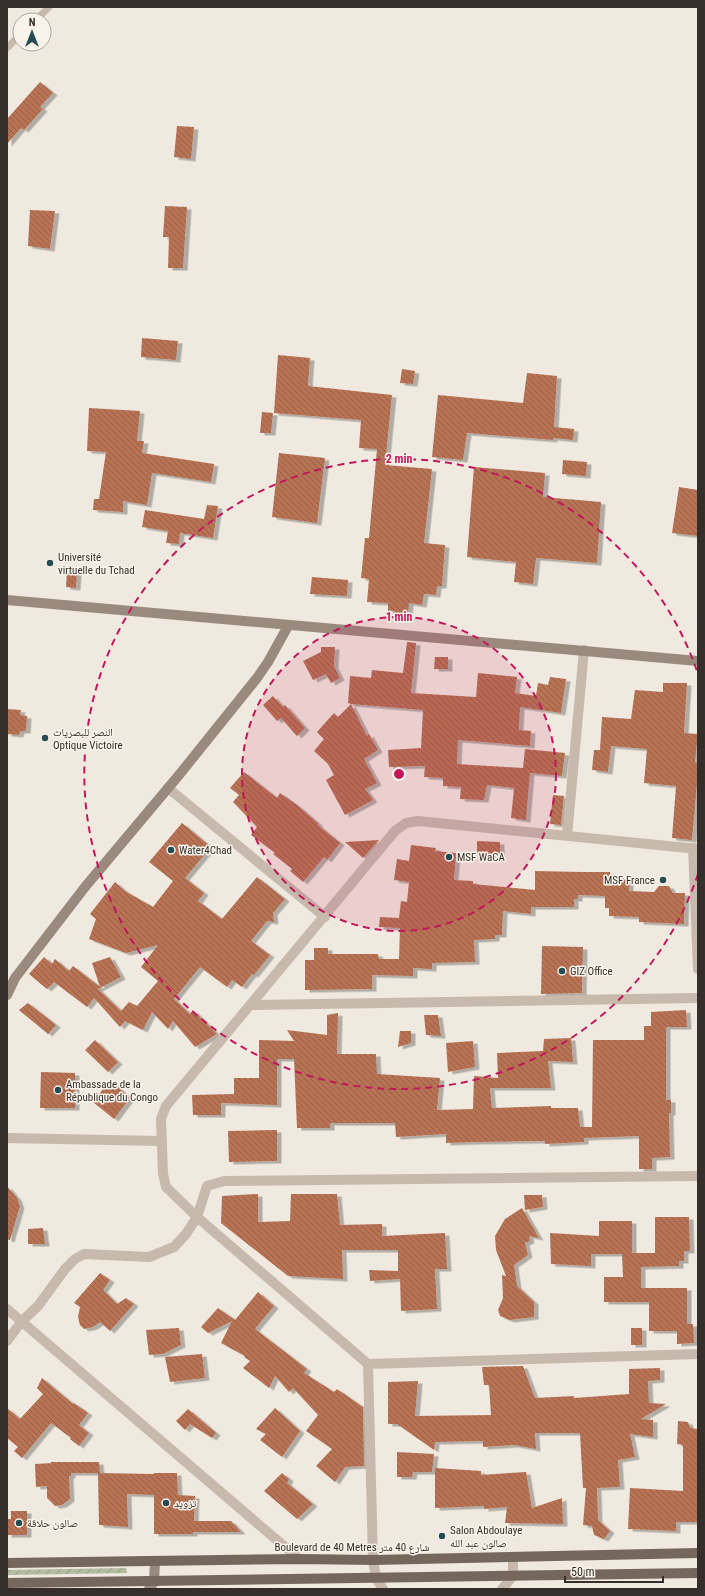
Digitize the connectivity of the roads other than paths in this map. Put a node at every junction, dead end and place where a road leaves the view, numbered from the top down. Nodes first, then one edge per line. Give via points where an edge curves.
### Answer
1 (7, 600) edge
2 (288, 626) junction
3 (584, 650) junction
4 (698, 661) edge
5 (168, 788) junction
6 (567, 836) junction
7 (695, 849) edge
8 (325, 917) junction
9 (698, 969) edge
10 (7, 995) edge
11 (698, 998) edge
12 (250, 1005) junction
13 (7, 1138) edge
14 (162, 1141) junction
15 (698, 1176) edge
16 (197, 1218) junction
17 (7, 1309) edge
18 (22, 1321) junction
19 (7, 1340) edge
20 (698, 1354) edge
21 (368, 1364) junction
22 (698, 1553) edge
23 (513, 1557) junction
24 (299, 1559) junction
25 (373, 1560) junction
26 (155, 1561) junction
27 (7, 1562) edge
28 (698, 1573) edge
29 (513, 1576) junction
30 (376, 1578) junction
31 (7, 1583) edge
32 (152, 1585) edge
33 (166, 1585) edge
34 (383, 1589) edge
35 (502, 1589) edge

1 - 2 street
2 - 3 street
2 - 5 street via 268,662
3 - 4 street
3 - 6 street
5 - 8 street
5 - 10 street via 81,893 15,978
6 - 7 street
6 - 8 street via 418,821 406,823 395,831
7 - 9 street
8 - 12 street
11 - 12 street
12 - 14 street via 166,1106 161,1119
13 - 14 street
14 - 16 street via 166,1187
15 - 16 street via 224,1181 207,1186
16 - 18 street via 174,1247 149,1257 84,1254 75,1259 38,1306
16 - 21 street
17 - 18 street
18 - 19 street
18 - 24 street
20 - 21 street
21 - 25 street
22 - 23 main road, Boulevard de 40 Metres شارع 40 متر
23 - 25 main road, Boulevard de 40 Metres شارع 40 متر
23 - 29 street
24 - 25 main road, Boulevard de 40 Metres شارع 40 متر
24 - 26 main road, Boulevard de 40 Metres شارع 40 متر
25 - 30 street
26 - 27 main road, Boulevard de 40 Metres شارع 40 متر
26 - 32 street
28 - 29 main road
29 - 30 main road
29 - 35 street
30 - 33 main road
30 - 34 street
31 - 32 main road
32 - 33 main road

